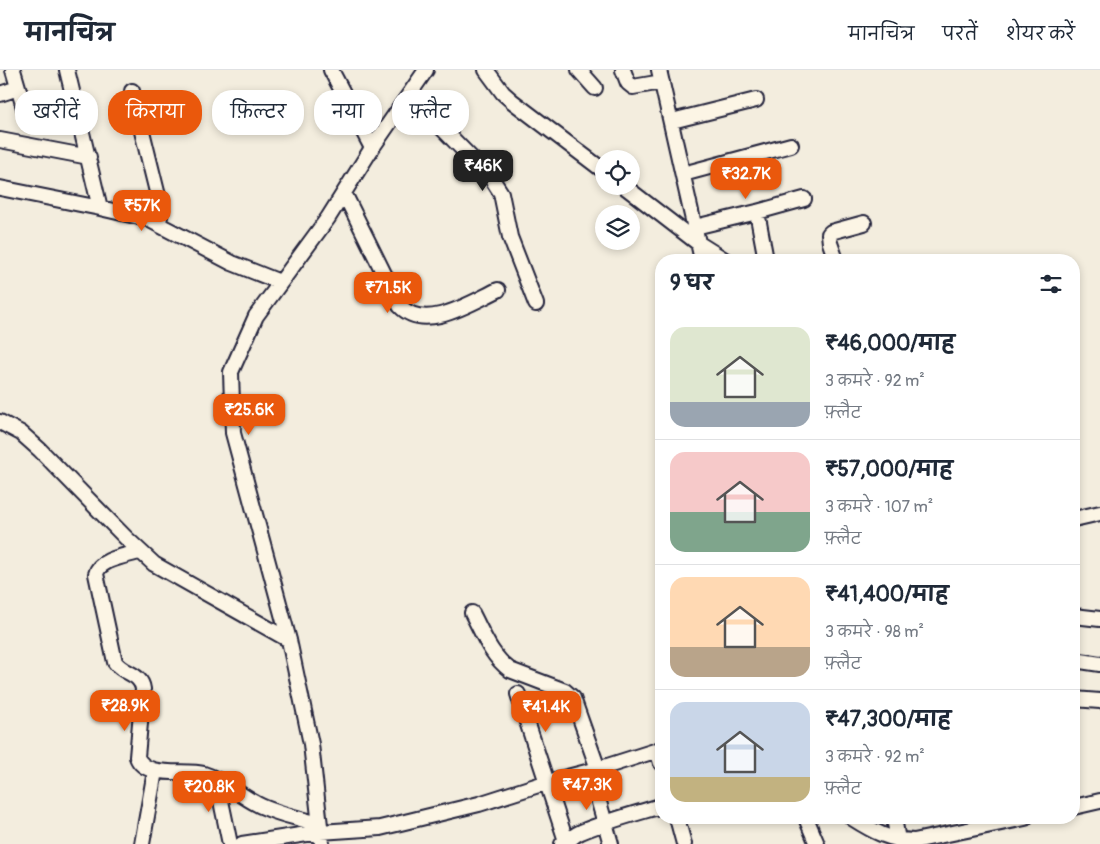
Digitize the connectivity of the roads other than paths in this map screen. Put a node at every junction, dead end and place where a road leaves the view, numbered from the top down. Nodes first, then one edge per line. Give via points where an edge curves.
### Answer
1 (14, 70) edge
2 (67, 70) edge
3 (330, 70) edge
4 (486, 70) edge
5 (579, 70) edge
6 (623, 70) edge
7 (421, 72) edge
8 (661, 76) edge
9 (18, 88) joint
10 (595, 88) dead end
11 (410, 90) edge
12 (0, 94) edge
13 (756, 100) dead end
14 (392, 119) edge
15 (672, 121) junction
16 (143, 135) edge
17 (448, 135) edge
18 (0, 140) edge
19 (791, 145) dead end
20 (372, 148) junction
21 (89, 157) junction
22 (595, 164) edge
23 (683, 174) junction
24 (0, 188) edge
25 (344, 193) junction
26 (636, 195) edge
27 (804, 199) dead end
28 (100, 208) junction
29 (757, 212) junction
30 (864, 223) dead end
31 (159, 224) junction
32 (695, 227) junction
33 (698, 242) junction
34 (701, 254) edge
35 (715, 254) edge
36 (765, 254) edge
37 (834, 254) edge
38 (280, 282) junction
39 (498, 290) dead end
40 (536, 304) dead end
41 (0, 422) edge
42 (1100, 513) edge
43 (1080, 518) edge
44 (139, 552) junction
45 (472, 614) dead end
46 (1080, 617) edge
47 (1100, 619) edge
48 (289, 640) junction
49 (1080, 661) edge
50 (1100, 664) edge
51 (518, 694) dead end
52 (1080, 700) edge
53 (1100, 702) edge
54 (655, 755) edge
55 (594, 770) junction
56 (155, 771) junction
57 (548, 782) junction
58 (225, 784) junction
59 (1100, 802) edge
60 (1080, 806) edge
61 (655, 808) edge
62 (605, 822) junction
63 (679, 824) edge
64 (808, 824) edge
65 (863, 824) edge
66 (895, 824) edge
67 (996, 824) edge
68 (321, 833) edge
69 (898, 840) junction
70 (142, 844) edge
71 (230, 844) edge
72 (242, 844) edge
73 (565, 844) edge
74 (611, 844) edge
75 (684, 844) edge
76 (816, 844) edge

1 - 9 street
2 - 21 street
3 - 20 street
4 - 22 street via 512,101
5 - 10 street
6 - 8 street via 633,87
7 - 11 street
8 - 15 street
9 - 12 street
13 - 15 street
14 - 20 street
15 - 23 street
16 - 31 street via 161,208
17 - 40 street via 498,187 510,238
18 - 21 street
19 - 23 street
20 - 25 street
21 - 28 street
23 - 32 street
24 - 28 street
25 - 38 street
25 - 39 street via 404,311 437,317
26 - 33 street
27 - 29 street
28 - 31 street
29 - 32 street
29 - 36 street
30 - 37 street via 829,234
31 - 38 street via 232,263
32 - 33 street
33 - 34 street
33 - 35 street
38 - 48 street via 256,316 231,372 231,402 233,433
41 - 44 street via 21,432
42 - 43 street
44 - 48 street via 154,564
44 - 56 street via 101,565 97,569 96,580 115,662 142,684 137,757 141,765
45 - 55 street via 492,653 503,665 565,691 573,698
46 - 47 street
48 - 68 street via 311,744
49 - 50 street
51 - 57 street
52 - 53 street
54 - 55 street
55 - 57 street
55 - 62 street
56 - 58 street via 196,773
56 - 70 street
57 - 68 street via 480,804 380,828
57 - 73 street
58 - 68 street via 249,800
58 - 71 street via 221,801
59 - 60 street
61 - 62 street
62 - 73 street via 572,835
62 - 74 street
63 - 75 street
64 - 76 street
65 - 69 street
66 - 69 street
67 - 69 street via 914,841
68 - 72 street

